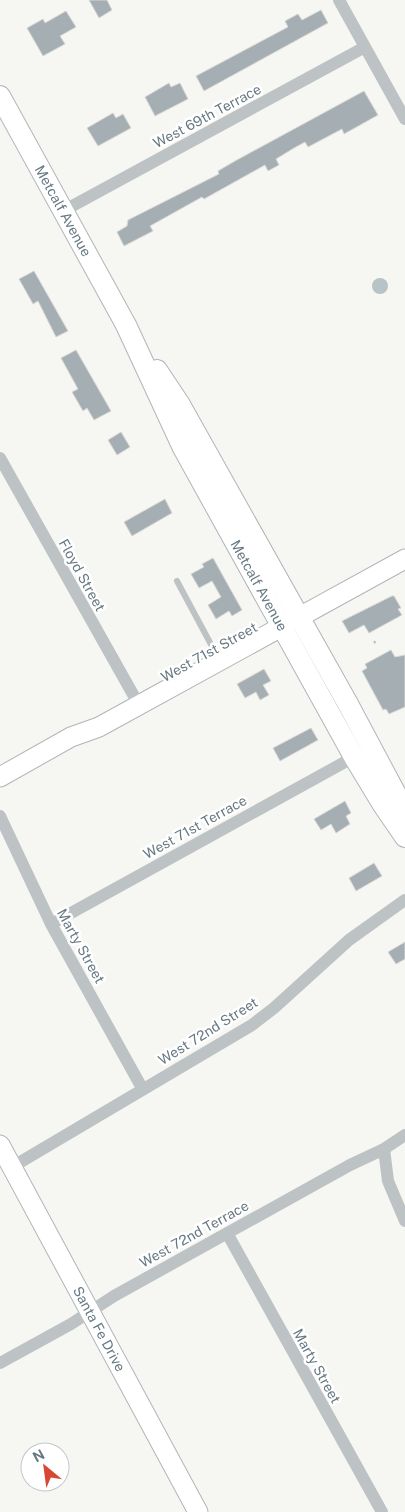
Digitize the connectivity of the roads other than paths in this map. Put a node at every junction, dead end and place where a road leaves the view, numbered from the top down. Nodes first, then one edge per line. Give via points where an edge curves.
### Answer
1 (339, 0) edge
2 (365, 47) junction
3 (0, 96) edge
4 (405, 119) edge
5 (63, 211) junction
6 (126, 325) junction
7 (0, 458) edge
8 (405, 545) edge
9 (405, 558) edge
10 (177, 581) dead end
11 (296, 612) junction
12 (278, 621) junction
13 (214, 650) junction
14 (136, 700) junction
15 (354, 757) junction
16 (0, 777) edge
17 (405, 812) edge
18 (0, 816) edge
19 (405, 837) edge
20 (405, 900) edge
21 (51, 924) junction
22 (142, 1088) junction
23 (405, 1135) edge
24 (0, 1145) edge
25 (384, 1149) junction
26 (12, 1167) junction
27 (405, 1221) edge
28 (227, 1233) junction
29 (88, 1312) junction
30 (0, 1362) edge
31 (198, 1512) edge
32 (382, 1512) edge

1 - 2 street
2 - 4 street
2 - 5 street, West 69th Terrace
3 - 5 main road, Metcalf Avenue
5 - 6 main road, Metcalf Avenue
6 - 11 main road, Metcalf Avenue via 179,403
6 - 12 main road, Metcalf Avenue via 183,448
7 - 14 street, Floyd Street
8 - 11 street, West 71st Street
9 - 11 street, West 71st Street
10 - 13 lane
11 - 12 street, West 71st Street
11 - 17 main road, Metcalf Avenue
12 - 13 street, West 71st Street
12 - 14 street, West 71st Street
12 - 15 main road, Metcalf Avenue
13 - 14 street, West 71st Street
14 - 16 street, West 71st Street via 99,727 71,737
15 - 19 main road, Metcalf Avenue
15 - 21 street, West 71st Terrace
18 - 21 street, Marty Street
20 - 22 street, West 72nd Street via 349,940 252,1024
21 - 22 street, Marty Street
22 - 26 street, West 72nd Street
23 - 25 street, West 72nd Terrace
24 - 26 street, Santa Fe Drive
25 - 27 street via 388,1181
25 - 28 street, West 72nd Terrace
26 - 29 street, Santa Fe Drive
28 - 29 street, West 72nd Terrace
28 - 32 street, Marty Street
29 - 30 street, West 72nd Terrace
29 - 31 street, Santa Fe Drive

